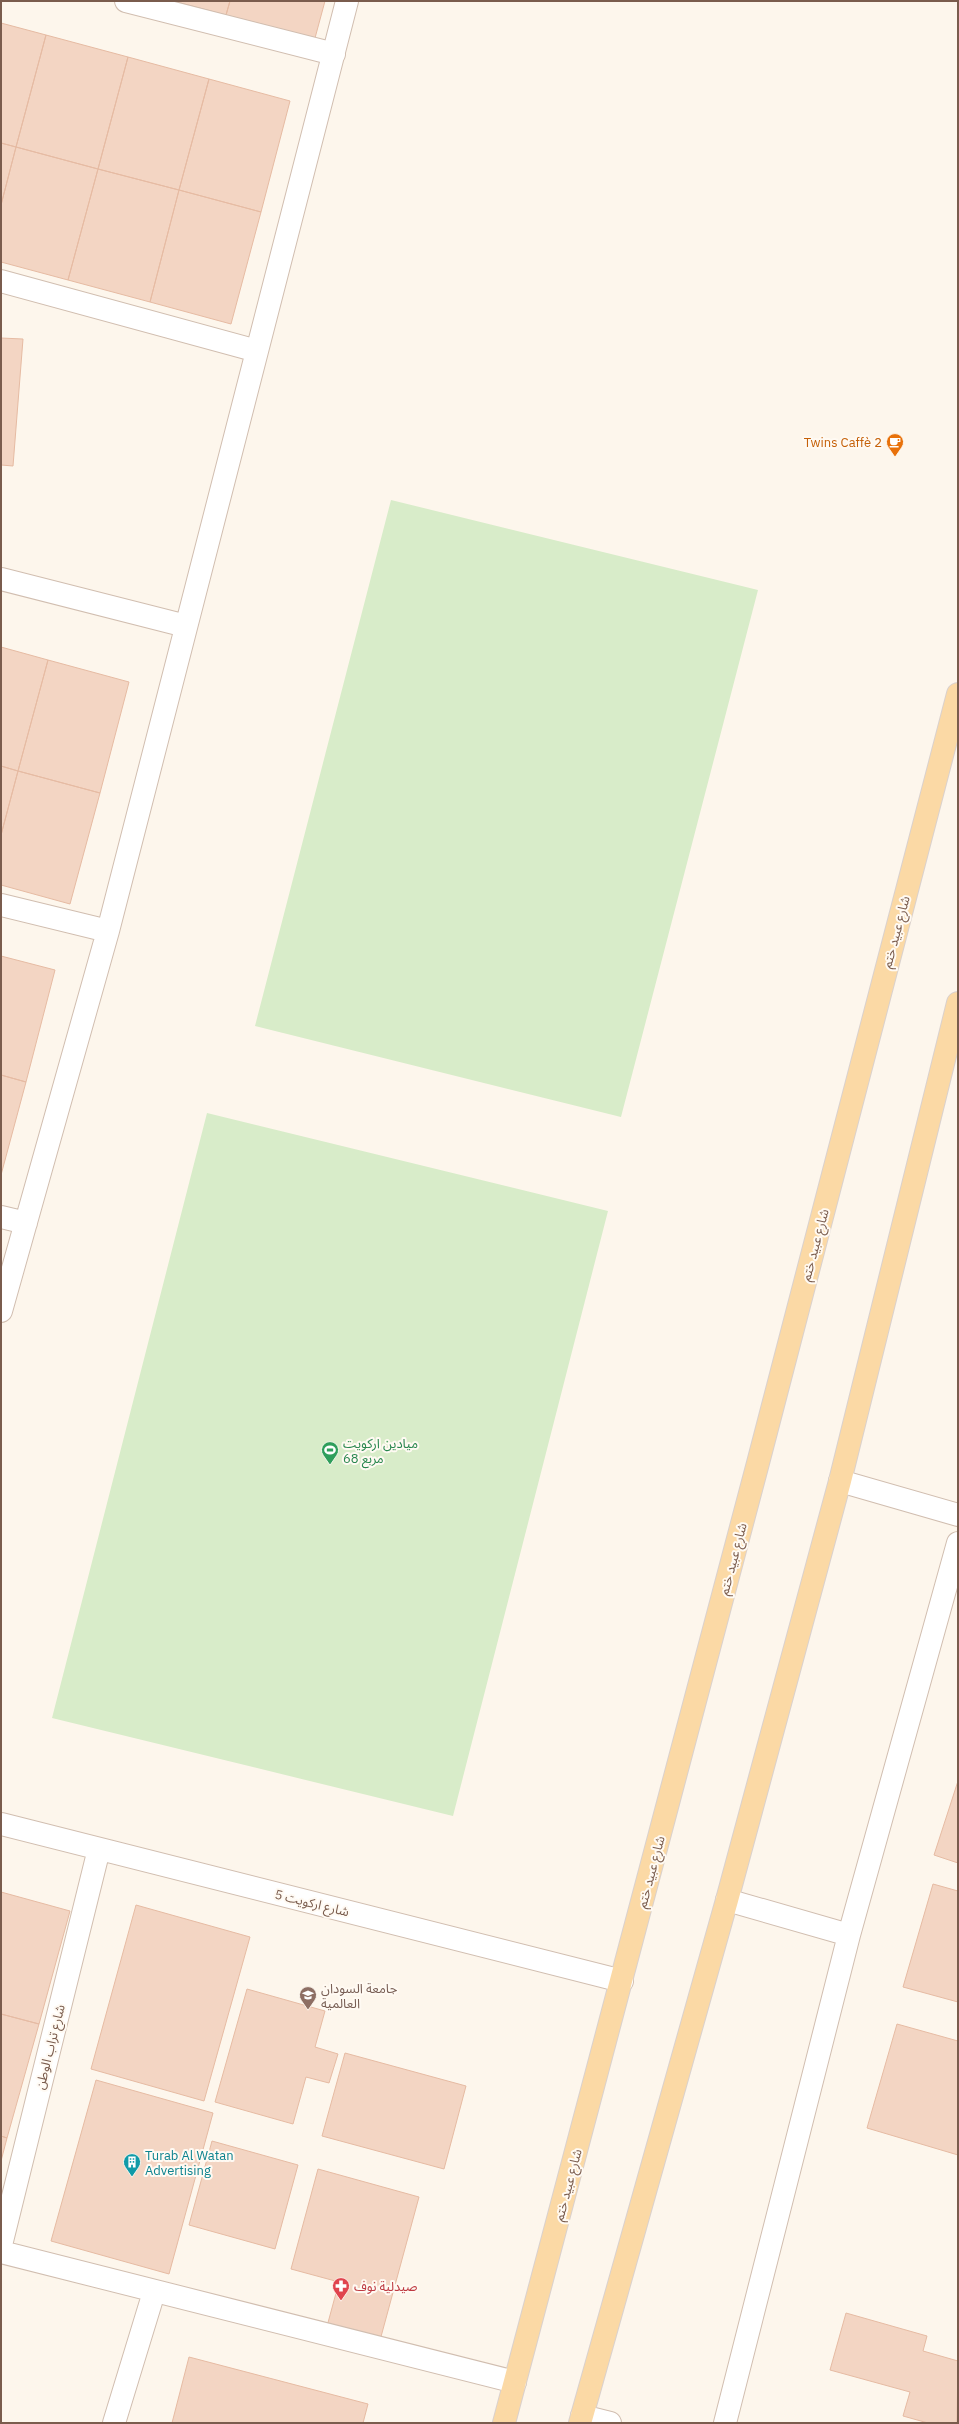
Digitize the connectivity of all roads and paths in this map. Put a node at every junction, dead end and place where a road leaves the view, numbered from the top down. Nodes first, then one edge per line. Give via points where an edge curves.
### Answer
1 (126, 1) edge
2 (347, 1) edge
3 (334, 54) junction
4 (1, 281) edge
5 (257, 351) junction
6 (1, 579) edge
7 (186, 626) junction
8 (958, 694) edge
9 (1, 905) edge
10 (108, 931) junction
11 (958, 1003) edge
12 (1, 1217) edge
13 (26, 1223) junction
14 (1, 1311) edge
15 (840, 1481) junction
16 (958, 1515) edge
17 (958, 1543) edge
18 (1, 1824) edge
19 (99, 1850) junction
20 (727, 1900) junction
21 (849, 1935) junction
22 (622, 1981) junction
23 (1, 2245) edge
24 (1, 2252) edge
25 (154, 2292) junction
26 (515, 2382) junction
27 (581, 2419) edge
28 (114, 2423) edge
29 (504, 2423) edge
30 (610, 2423) edge
31 (725, 2423) edge

1 - 3 street
2 - 3 street
3 - 5 street
4 - 5 street
5 - 7 street
6 - 7 street
7 - 10 street
8 - 22 main road, شارع عبيد ختم
9 - 10 street
10 - 13 street
11 - 15 main road
12 - 13 street
13 - 14 street
15 - 16 street
15 - 20 main road
17 - 21 street
18 - 19 street, شارع اركويت 5
19 - 22 street, شارع اركويت 5
19 - 23 street, شارع تراب الوطن
20 - 21 street
20 - 27 main road
21 - 31 street
22 - 26 main road, شارع عبيد ختم
24 - 25 street
25 - 26 street
25 - 28 street
26 - 29 main road, شارع عبيد ختم
27 - 30 street

